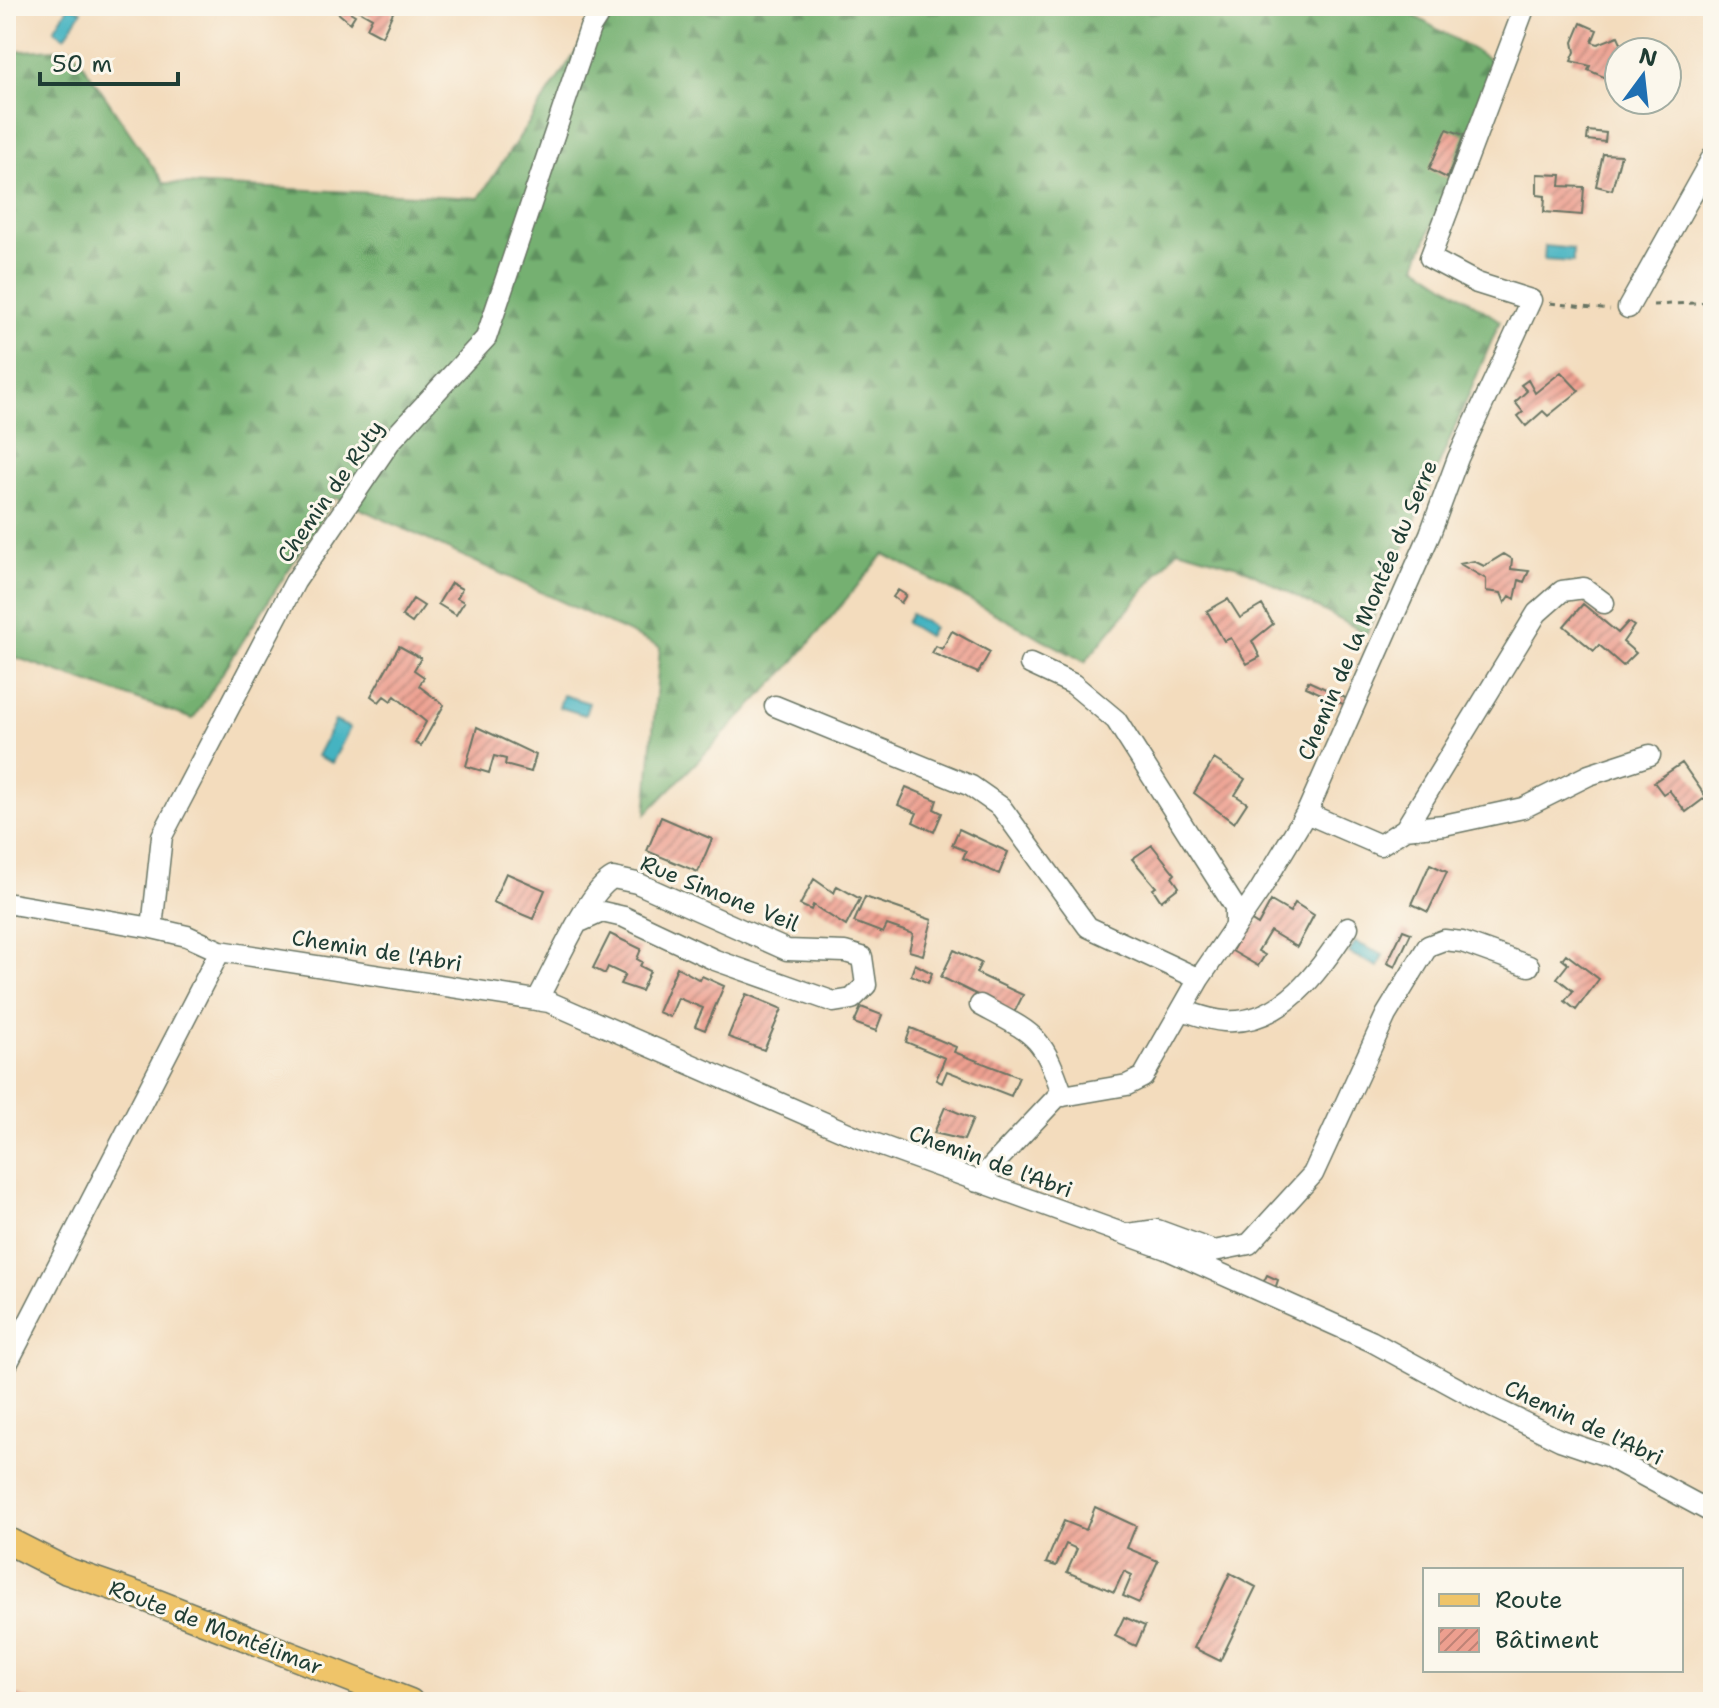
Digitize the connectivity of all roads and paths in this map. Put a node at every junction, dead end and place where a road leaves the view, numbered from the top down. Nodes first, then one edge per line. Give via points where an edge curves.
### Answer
1 (604, 6) edge
2 (1525, 6) edge
3 (1713, 156) edge
4 (1628, 308) dead end
5 (1604, 603) dead end
6 (1030, 664) dead end
7 (775, 706) dead end
8 (1650, 755) dead end
9 (1306, 813) junction
10 (1405, 829) junction
11 (6, 903) edge
12 (582, 921) junction
13 (1235, 927) junction
14 (1348, 927) dead end
15 (152, 928) junction
16 (220, 951) junction
17 (1529, 966) dead end
18 (1199, 979) junction
19 (537, 1000) junction
20 (980, 1005) dead end
21 (1182, 1010) junction
22 (1063, 1096) junction
23 (977, 1182) junction
24 (1120, 1235) junction
25 (6, 1366) edge
26 (1713, 1513) edge
27 (6, 1540) edge
28 (6, 1561) edge
29 (67, 1571) junction
30 (410, 1702) edge

1 - 15 street, Chemin de Ruty via 590,28 486,338 390,442 295,582 162,836
2 - 9 street, Chemin de la Montée du Serre via 1430,258 1477,283 1531,300
3 - 4 street
5 - 10 street via 1584,588 1562,591 1537,613
6 - 13 street via 1073,684 1116,720 1235,907
7 - 18 street via 971,786 1001,807 1088,927
8 - 10 street via 1589,775 1523,808
9 - 10 street via 1380,845
9 - 13 street, Chemin de la Montée du Serre
11 - 15 street, Chemin de l'Abri
12 - 12 street, Rue Simone Veil via 602,912 624,917 715,960 834,1002 852,999 866,985 862,957 787,950 637,883 613,878 600,885
12 - 19 street, Rue Simone Veil
13 - 18 street, Chemin de la Montée du Serre
14 - 21 street via 1296,996 1254,1018 1225,1021
15 - 16 street, Chemin de l'Abri
16 - 19 street, Chemin de l'Abri
16 - 25 street
17 - 24 street via 1462,942 1444,940 1428,946 1386,1015 1313,1174 1249,1244 1214,1251 1157,1230
18 - 21 street, Chemin de la Montée du Serre
19 - 23 street, Chemin de l'Abri via 857,1137
20 - 22 street via 1035,1034 1049,1053
21 - 22 street, Chemin de la Montée du Serre via 1143,1077 1127,1085
22 - 23 street, Chemin de la Montée du Serre via 1045,1106
23 - 24 street, Chemin de l'Abri
24 - 26 street, Chemin de l'Abri via 1166,1249 1371,1341 1492,1407 1607,1456
27 - 29 main road, Route de Montélimar
28 - 29 main road, Route de Montélimar
29 - 30 main road, Route de Montélimar

